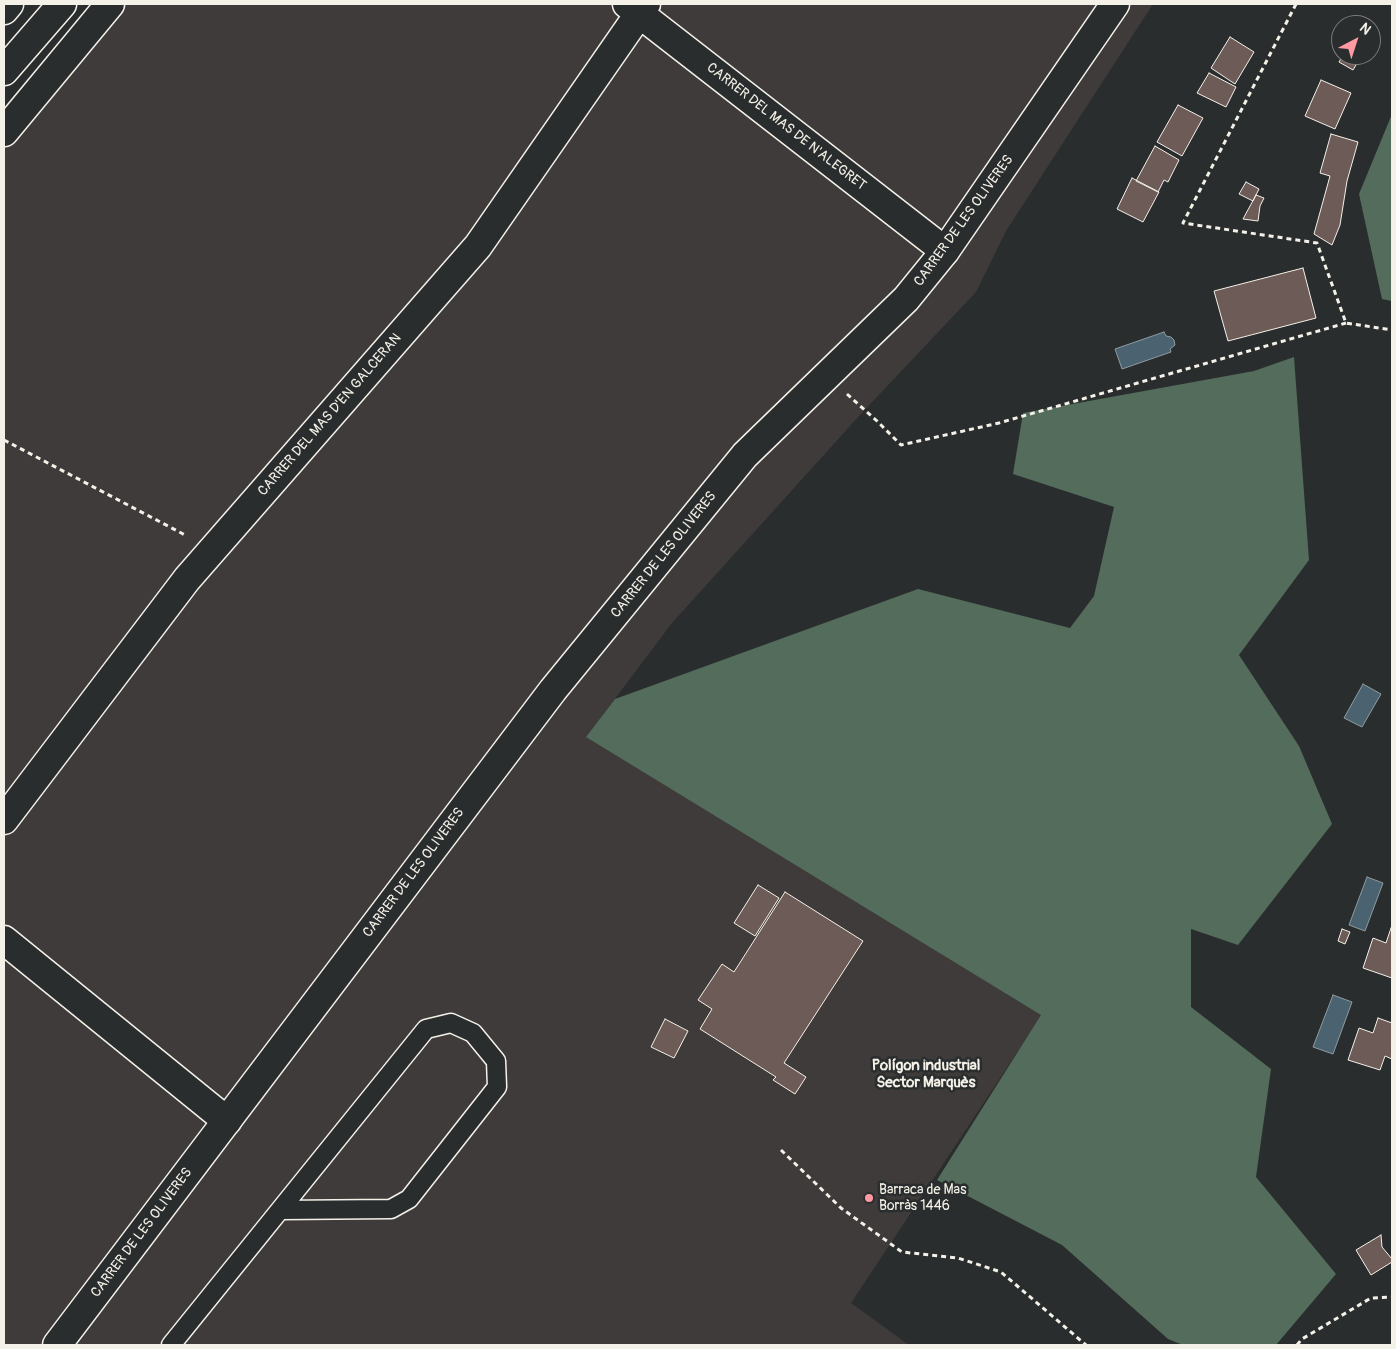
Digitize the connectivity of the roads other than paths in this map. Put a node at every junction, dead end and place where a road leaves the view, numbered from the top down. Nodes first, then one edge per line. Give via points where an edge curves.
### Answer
1 (9, 4) edge
2 (62, 4) edge
3 (110, 4) edge
4 (1115, 4) edge
5 (637, 7) edge
6 (4, 10) edge
7 (4, 71) edge
8 (4, 132) edge
9 (945, 251) junction
10 (4, 820) edge
11 (4, 940) edge
12 (227, 1121) junction
13 (280, 1210) junction
14 (57, 1345) edge
15 (171, 1345) edge

1 - 6 main road
2 - 7 main road
3 - 8 main road
4 - 9 main road, CARRER DE LES OLIVERES
5 - 9 main road, CARRER DEL MAS DE N'ALEGRET
5 - 10 main road, CARRER DEL MAS D'EN GALCERAN via 478,246 181,587
9 - 12 main road, CARRER DE LES OLIVERES via 906,299 745,455 553,690
11 - 12 main road
12 - 14 main road, CARRER DE LES OLIVERES
13 - 13 lane via 426,1029 451,1023 473,1033 496,1061 498,1087 409,1199 391,1209
13 - 15 lane

